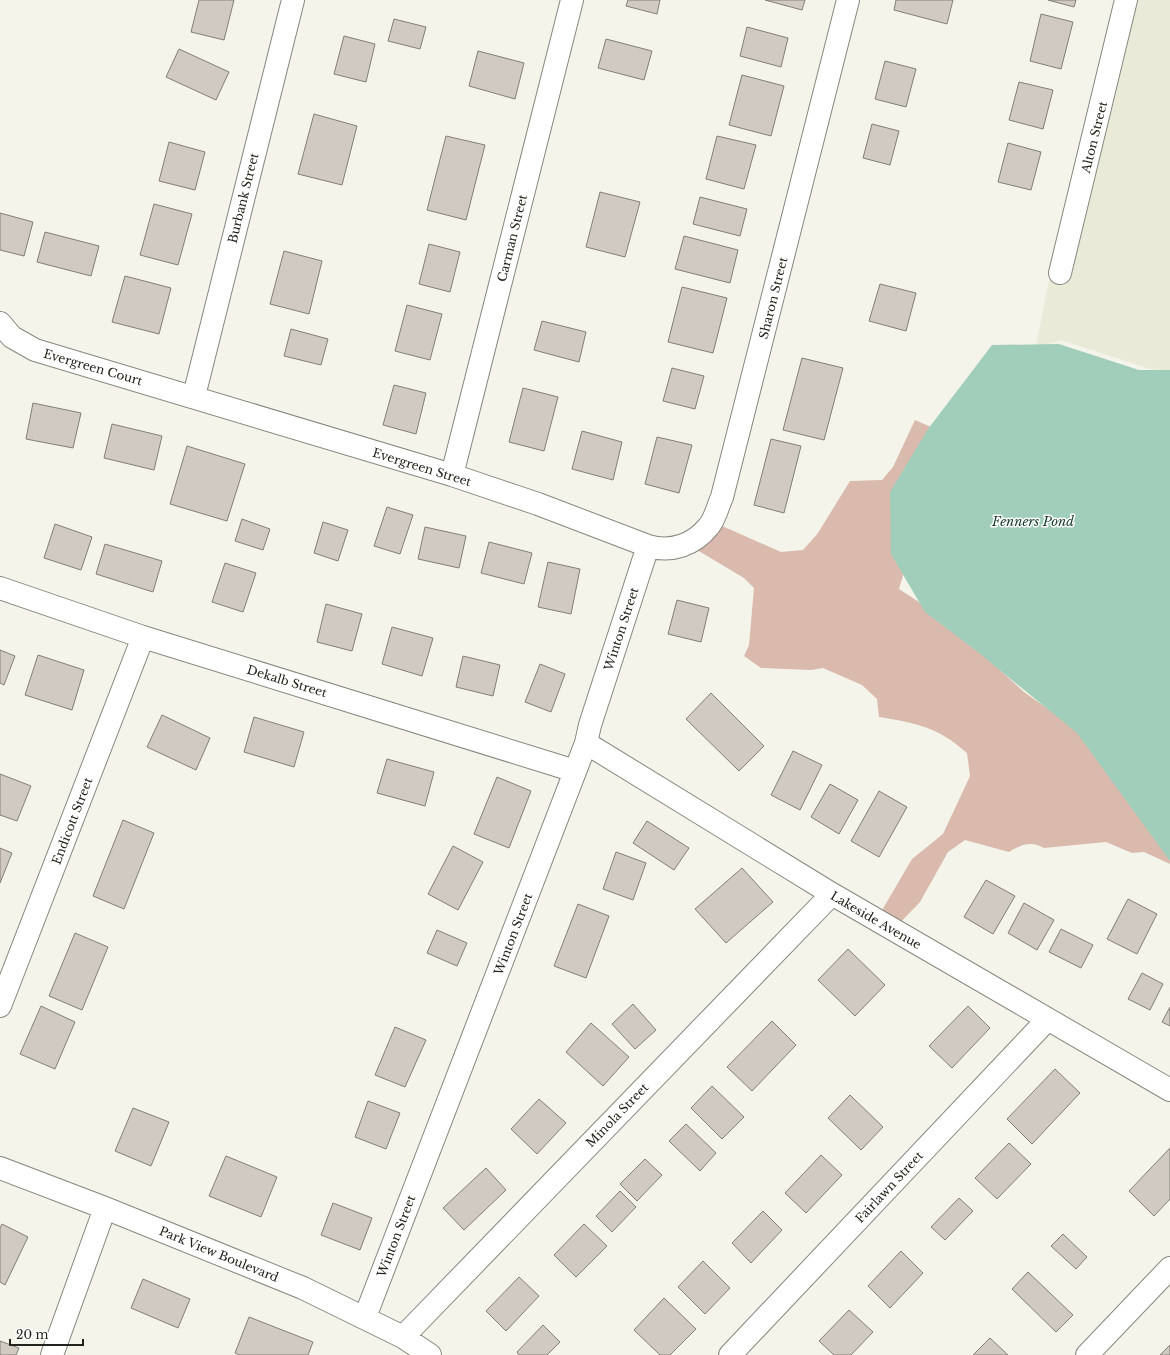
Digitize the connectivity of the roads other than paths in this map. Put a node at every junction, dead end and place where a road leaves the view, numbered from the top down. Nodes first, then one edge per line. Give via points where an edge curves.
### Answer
1 (293, 0) edge
2 (572, 0) edge
3 (848, 0) edge
4 (1126, 0) edge
5 (1060, 273) dead end
6 (0, 323) edge
7 (194, 396) junction
8 (452, 475) junction
9 (648, 546) junction
10 (0, 588) edge
11 (143, 637) junction
12 (586, 743) junction
13 (575, 771) junction
14 (832, 894) junction
15 (0, 1006) edge
16 (1047, 1020) junction
17 (1170, 1090) edge
18 (0, 1168) edge
19 (105, 1208) junction
20 (1170, 1268) edge
21 (364, 1317) junction
22 (403, 1336) junction
23 (52, 1355) edge
24 (430, 1355) edge
25 (730, 1355) edge
26 (1086, 1355) edge

1 - 7 street, Burbank Street
2 - 8 street, Carman Street
3 - 9 street, Sharon Street via 722,497 709,526 687,545 660,550
4 - 5 street, Alton Street
6 - 7 street, Evergreen Court via 12,337 35,350
7 - 8 street, Evergreen Street
8 - 9 street, Evergreen Street via 538,504
9 - 12 street, Winton Street
10 - 11 street, Dekalb Street
11 - 13 street, Dekalb Street
11 - 15 street, Endicott Street
12 - 13 street, Winton Street
12 - 14 street, Lakeside Avenue
13 - 21 street, Winton Street
14 - 16 street, Lakeside Avenue
14 - 22 street, Minola Street
16 - 17 street, Lakeside Avenue
16 - 25 street, Fairlawn Street
18 - 19 street, Park View Boulevard
19 - 21 street, Park View Boulevard via 303,1288
19 - 23 street
20 - 26 street
21 - 22 street, Park View Boulevard
22 - 24 street, Park View Boulevard

